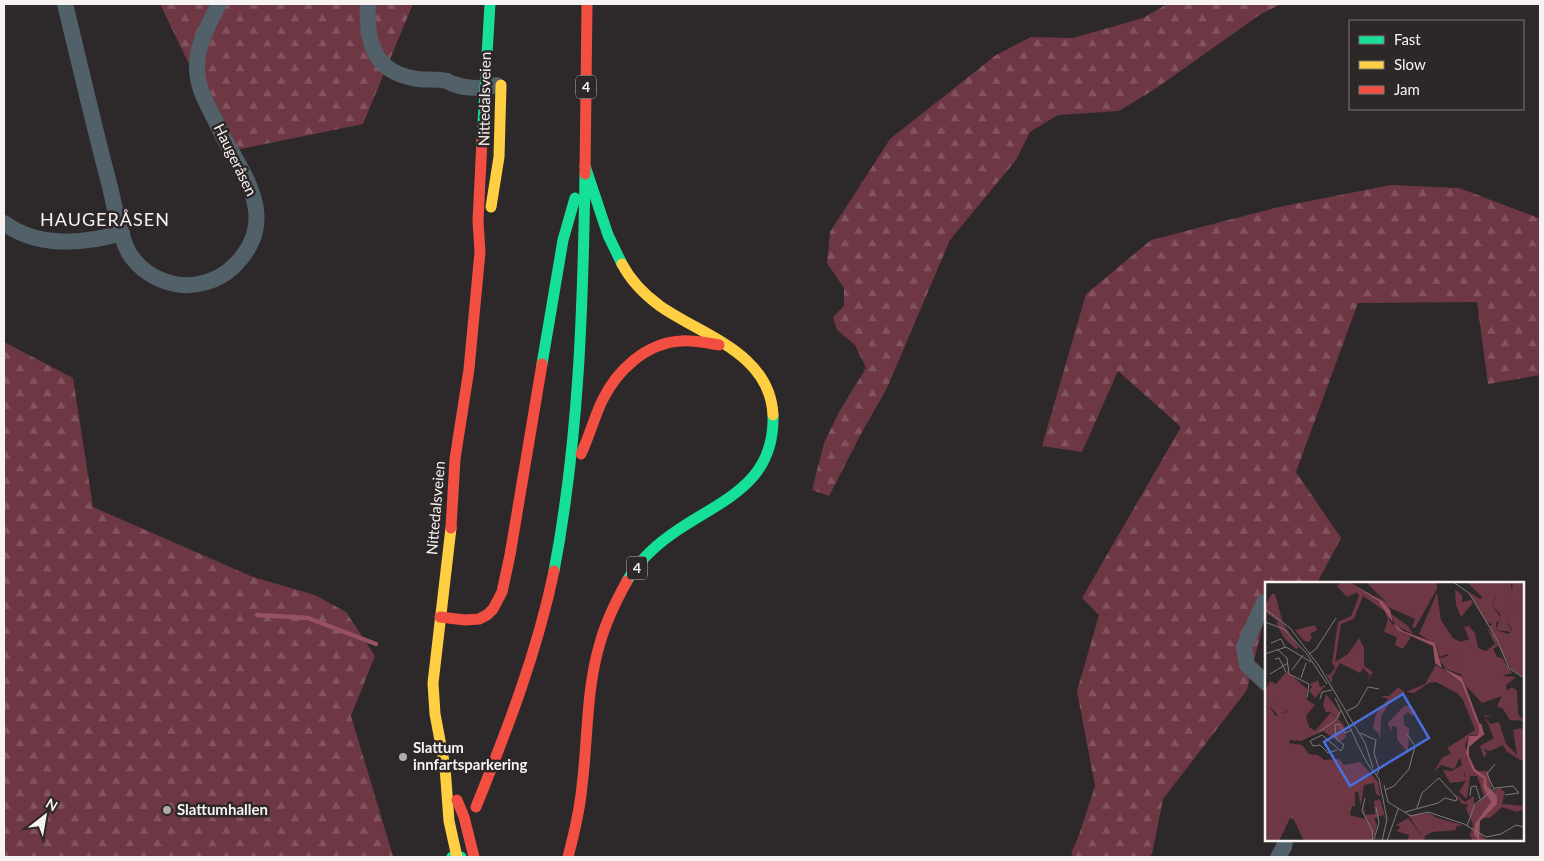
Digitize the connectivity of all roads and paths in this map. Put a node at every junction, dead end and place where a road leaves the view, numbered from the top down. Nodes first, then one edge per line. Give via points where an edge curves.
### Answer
1 (65, 4) edge
2 (219, 4) edge
3 (368, 4) edge
4 (490, 4) edge
5 (587, 4) edge
6 (494, 80) junction
7 (585, 166) junction
8 (4, 223) edge
9 (122, 233) junction
10 (480, 252) junction
11 (728, 346) junction
12 (570, 473) junction
13 (1264, 602) dead end
14 (440, 617) junction
15 (1265, 682) edge
16 (445, 767) junction
17 (476, 807) dead end
18 (1284, 841) edge
19 (457, 857) edge
20 (474, 857) edge
21 (568, 857) edge
22 (1278, 857) edge

1 - 9 street, Haugeråsen
2 - 9 street, Haugeråsen via 199,48 198,80 253,193 257,226 251,242 233,268 205,283 188,285 157,278 142,268 129,252
3 - 6 street via 370,43 382,63 396,73 425,80 446,81 454,76
4 - 6 main road, Nittedalsveien
5 - 7 main road, 4
6 - 10 main road, Nittedalsveien via 478,221
6 - 10 main road, Nittedalsveien via 497,179
7 - 11 main road, 4 via 619,261 635,283 665,310
7 - 12 main road, 4 via 581,348
7 - 14 main road, 4 via 563,240 506,577 500,596 491,611 479,619
8 - 9 street via 27,235 62,242
10 - 14 main road, Nittedalsveien via 470,369 455,459 450,540
11 - 12 main road, 4 via 680,341 652,349 634,360 606,394 588,441
11 - 21 main road, 4 via 752,366 767,390 773,420 769,450 747,485 654,548 616,599 595,658 582,797
12 - 17 main road, 4 via 555,565 539,632 510,723
13 - 15 street via 1244,647 1247,665
14 - 16 main road, Nittedalsveien via 433,699
16 - 19 main road, Nittedalsveien via 449,821
16 - 20 main road, Nittedalsveien via 464,817
18 - 22 street

